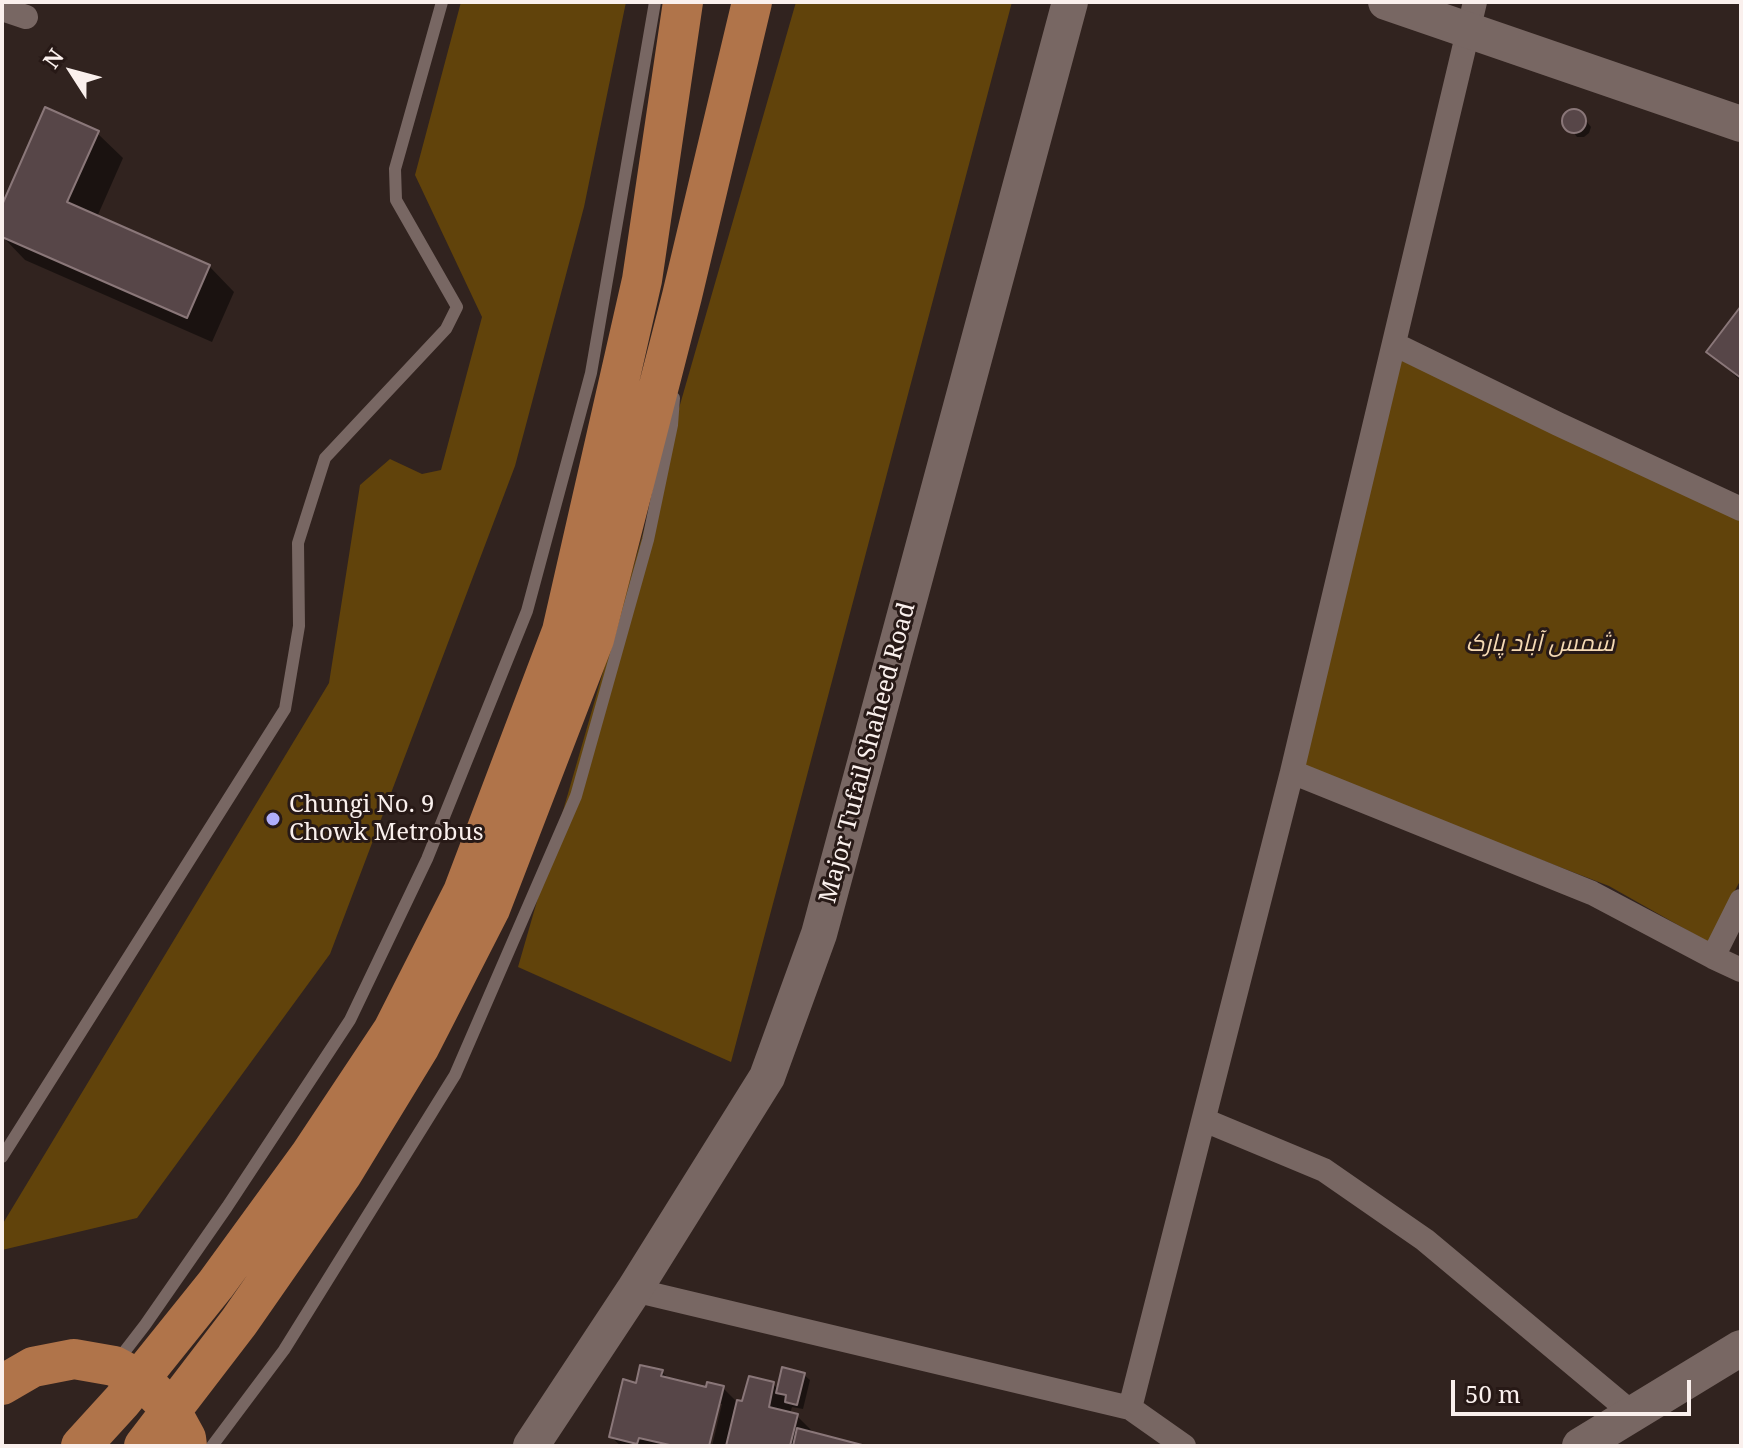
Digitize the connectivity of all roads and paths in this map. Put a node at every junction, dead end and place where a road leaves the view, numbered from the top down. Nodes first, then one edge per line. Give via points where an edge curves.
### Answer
1 (442, 2) edge
2 (655, 2) edge
3 (683, 2) edge
4 (752, 2) edge
5 (1070, 2) edge
6 (1386, 2) edge
7 (2, 9) edge
8 (1472, 16) edge
9 (26, 17) dead end
10 (1741, 124) edge
11 (682, 296) junction
12 (1394, 344) junction
13 (676, 367) dead end
14 (675, 382) dead end
15 (1741, 509) edge
16 (578, 635) junction
17 (1292, 772) junction
18 (1741, 901) edge
19 (1713, 957) junction
20 (1741, 970) edge
21 (1204, 1120) junction
22 (2, 1157) edge
23 (634, 1290) junction
24 (1741, 1348) edge
25 (114, 1366) junction
26 (2, 1385) edge
27 (1130, 1408) junction
28 (1632, 1413) junction
29 (81, 1446) edge
30 (144, 1446) edge
31 (187, 1446) edge
32 (212, 1446) edge
33 (531, 1446) edge
34 (1184, 1446) edge
35 (1580, 1446) edge

1 - 22 lane via 395,169 396,200 457,307 446,329 325,458 298,543 299,626 285,709
2 - 25 lane via 591,373 527,611 427,859 350,1020
3 - 16 main road via 642,280
4 - 11 main road
5 - 23 street, Major Tufail Shaheed Road via 819,934 767,1077
6 - 8 street
7 - 9 street
8 - 10 street
8 - 12 street
11 - 13 lane
11 - 16 main road
12 - 15 street
12 - 17 street
14 - 32 lane via 672,425 648,540 576,796 468,1047 284,1350
16 - 29 main road via 463,892 393,1030 216,1284
16 - 30 main road via 490,909 420,1046 274,1273
17 - 19 street via 1592,893
17 - 21 street
18 - 19 street
19 - 20 street
21 - 27 street
21 - 28 street via 1324,1170 1425,1240
23 - 27 street
23 - 33 street, Major Tufail Shaheed Road
24 - 28 street
25 - 26 main road via 74,1359 33,1367
25 - 31 main road via 144,1382 169,1407
27 - 34 street
28 - 35 street

